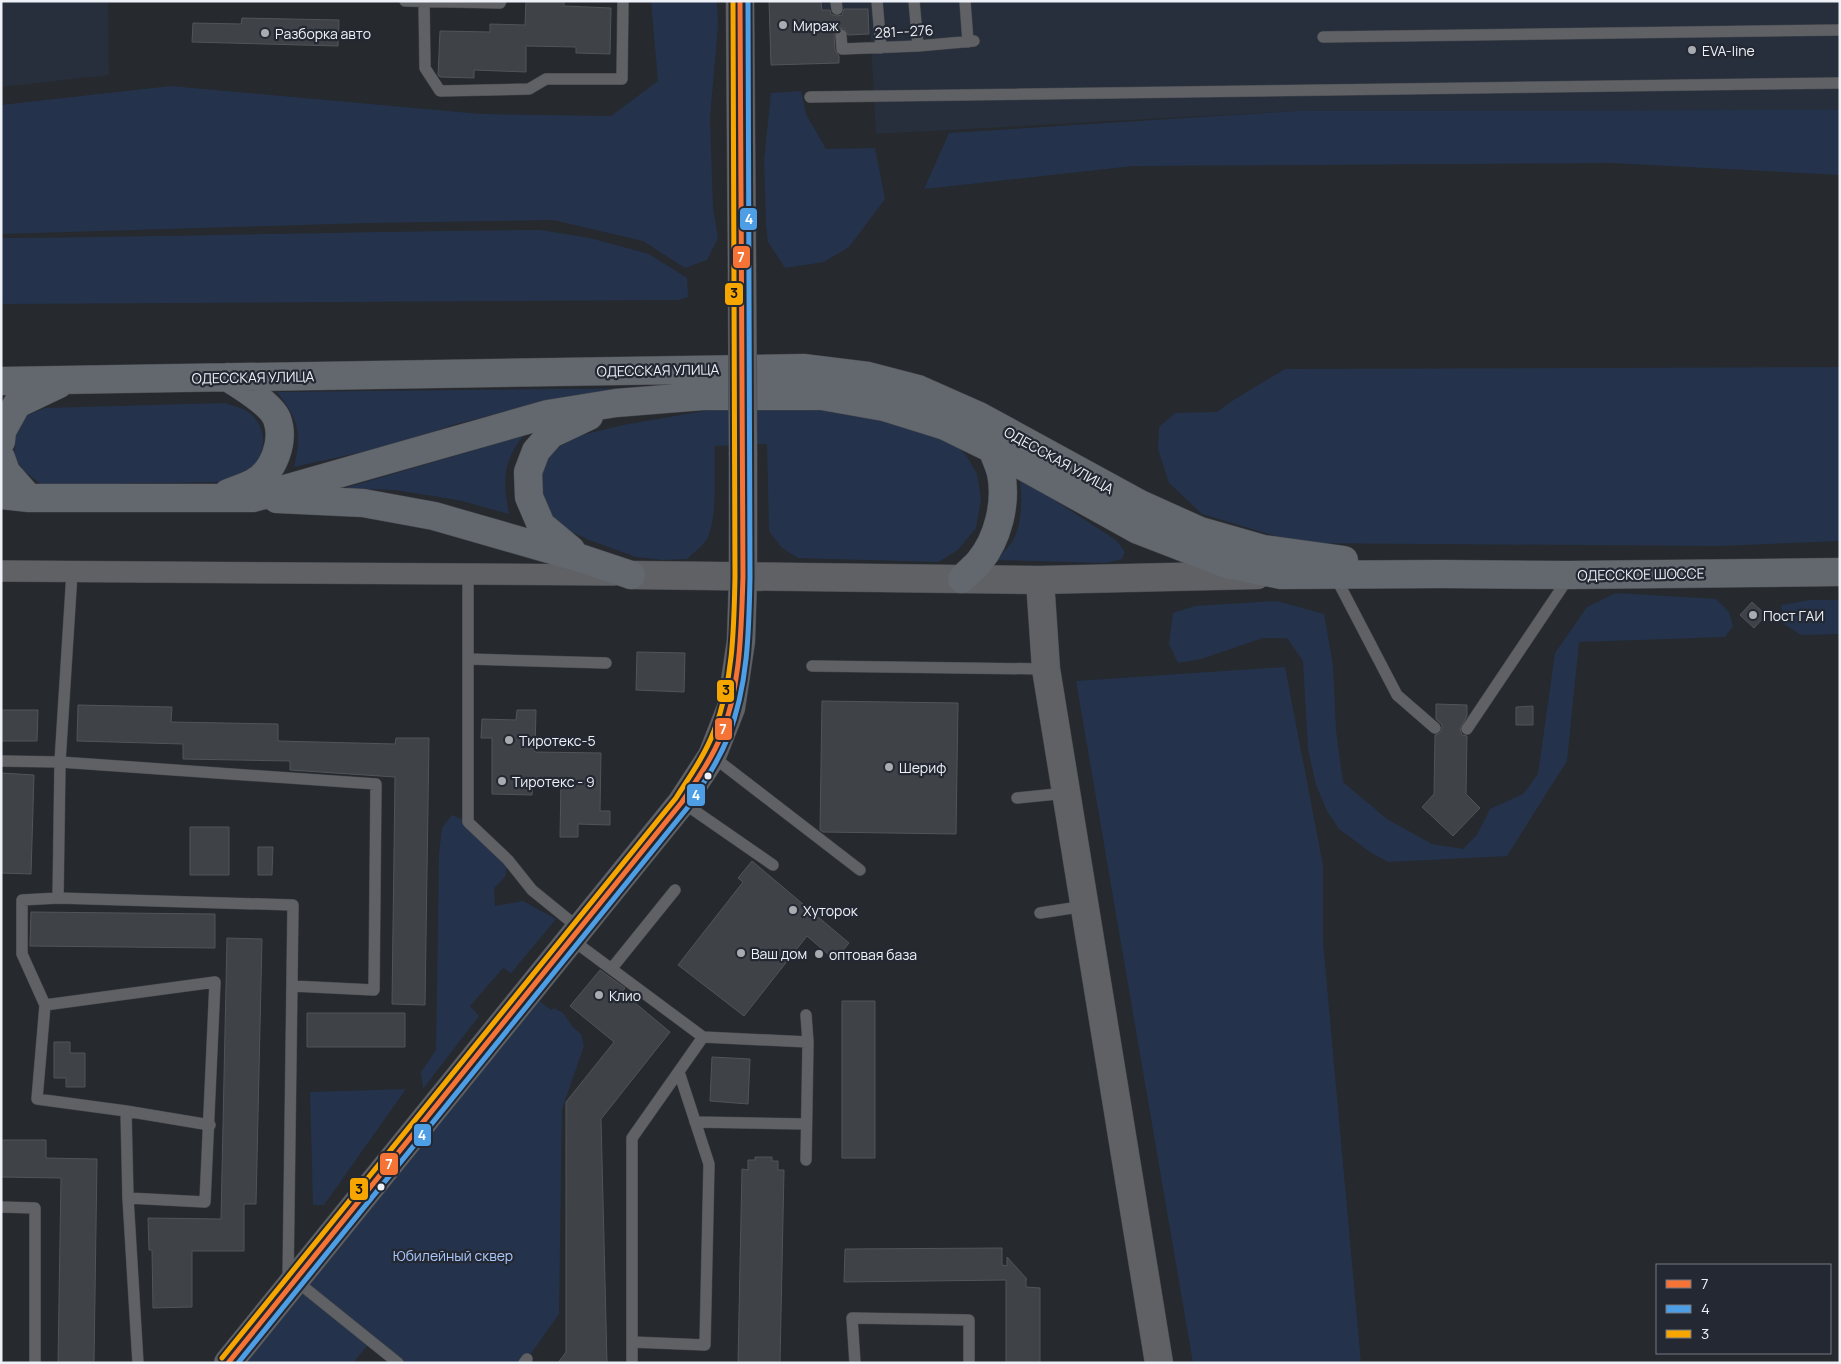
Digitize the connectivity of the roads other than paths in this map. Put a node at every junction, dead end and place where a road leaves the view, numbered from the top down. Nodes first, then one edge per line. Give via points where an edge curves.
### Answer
1 (405, 1) edge
2 (502, 1) edge
3 (623, 1) edge
4 (740, 1) edge
5 (877, 1) edge
6 (914, 1) edge
7 (964, 1) edge
8 (971, 1) edge
9 (424, 2) edge
10 (437, 2) edge
11 (1840, 30) edge
12 (841, 35) dead end
13 (1323, 37) dead end
14 (972, 38) junction
15 (918, 46) junction
16 (880, 48) junction
17 (1840, 83) edge
18 (810, 97) dead end
19 (227, 377) junction
20 (67, 380) junction
21 (1, 381) edge
22 (616, 403) junction
23 (979, 416) junction
24 (1, 441) edge
25 (992, 450) junction
26 (1, 458) edge
27 (1, 495) edge
28 (29, 498) junction
29 (215, 498) junction
30 (253, 498) junction
31 (580, 558) junction
32 (1, 571) edge
33 (1840, 572) edge
34 (72, 573) junction
35 (468, 574) junction
36 (1334, 574) junction
37 (1442, 574) junction
38 (631, 575) junction
39 (1281, 575) junction
40 (1570, 575) junction
41 (743, 577) junction
42 (962, 579) junction
43 (1040, 580) junction
44 (468, 659) junction
45 (606, 663) dead end
46 (812, 666) dead end
47 (1046, 669) junction
48 (1435, 728) dead end
49 (1467, 729) dead end
50 (712, 756) junction
51 (1, 761) edge
52 (60, 762) junction
53 (1067, 793) junction
54 (1017, 798) dead end
55 (682, 802) junction
56 (773, 865) dead end
57 (860, 870) dead end
58 (675, 890) dead end
59 (58, 898) junction
60 (1085, 906) junction
61 (1040, 913) dead end
62 (575, 934) junction
63 (612, 968) junction
64 (292, 986) junction
65 (45, 1005) junction
66 (806, 1015) dead end
67 (703, 1037) junction
68 (808, 1042) junction
69 (678, 1072) junction
70 (126, 1111) junction
71 (695, 1122) junction
72 (806, 1124) junction
73 (210, 1125) junction
74 (806, 1160) dead end
75 (128, 1198) junction
76 (1, 1207) edge
77 (291, 1284) junction
78 (632, 1342) junction
79 (35, 1363) edge
80 (138, 1363) edge
81 (228, 1363) edge
82 (398, 1363) edge
83 (632, 1363) edge
84 (855, 1363) edge
85 (968, 1363) edge
86 (1159, 1363) edge

1 - 9 lane
2 - 10 lane
3 - 9 lane via 622,79 546,79 528,89 440,90 425,68
4 - 41 street, bridge
5 - 16 lane
6 - 15 lane
7 - 14 lane
8 - 14 lane
9 - 10 lane
11 - 13 lane
12 - 16 lane, 281---276 via 842,49
14 - 15 lane, 281---276
15 - 16 lane, 281---276
17 - 18 lane
19 - 20 main road, ОДЕССКАЯ УЛИЦА
19 - 23 main road, ОДЕССКАЯ УЛИЦА via 803,368 868,376 918,389
19 - 29 main road via 256,395 277,418 280,445 270,468 254,482
20 - 21 main road, ОДЕССКАЯ УЛИЦА
20 - 24 main road via 17,404 2,431
22 - 25 main road, ОДЕССКАЯ УЛИЦА via 703,396 822,396 884,407 945,426
22 - 30 main road, ОДЕССКАЯ УЛИЦА via 548,414
22 - 31 main road via 552,434 536,451 528,472 529,497 541,526
23 - 25 main road
23 - 37 main road, ОДЕССКАЯ УЛИЦА via 1140,504 1200,531 1263,549
25 - 39 main road, ОДЕССКАЯ УЛИЦА via 1138,530 1226,564
25 - 42 main road via 1003,494 1001,515 989,546
26 - 28 main road via 6,472
27 - 28 main road, ОДЕССКАЯ УЛИЦА
28 - 29 main road, ОДЕССКАЯ УЛИЦА
29 - 30 main road, ОДЕССКАЯ УЛИЦА
30 - 31 main road via 363,503 398,509 434,516
31 - 38 main road
32 - 34 street
33 - 40 main road, ОДЕССКОЕ ШОССЕ
34 - 35 street
34 - 52 lane
35 - 38 street
35 - 44 lane
36 - 37 main road, ОДЕССКАЯ УЛИЦА
36 - 39 main road, ОДЕССКАЯ УЛИЦА
36 - 48 lane via 1397,695
37 - 40 main road, ОДЕССКОЕ ШОССЕ
38 - 41 street, ОДЕССКАЯ УЛИЦА
39 - 43 street, ОДЕССКАЯ УЛИЦА
40 - 49 lane
41 - 42 street, ОДЕССКАЯ УЛИЦА
41 - 50 street via 741,641 731,708
42 - 43 street, ОДЕССКАЯ УЛИЦА
43 - 47 street
44 - 45 lane
44 - 62 lane via 468,822 508,860
46 - 47 lane
47 - 53 street
50 - 55 street
50 - 57 lane
51 - 52 lane
52 - 59 lane
52 - 64 lane via 376,784 374,990
53 - 54 lane
53 - 60 street
55 - 56 lane
55 - 62 street
58 - 63 lane
59 - 64 lane via 293,906
59 - 65 lane via 22,900 22,954
60 - 61 lane
60 - 86 street
62 - 63 lane
62 - 77 street
63 - 67 lane
64 - 77 lane
65 - 70 lane via 38,1099
65 - 73 lane via 215,982
66 - 68 lane
67 - 68 lane
67 - 69 lane
68 - 72 lane
69 - 71 lane
69 - 78 lane via 632,1138
70 - 73 lane
70 - 75 lane
71 - 72 lane
71 - 78 lane via 709,1164 705,1345
72 - 74 lane
73 - 75 lane via 205,1202
75 - 80 lane
76 - 79 lane via 35,1208
77 - 81 street
77 - 82 lane
78 - 83 lane
84 - 85 lane via 852,1318 969,1320

